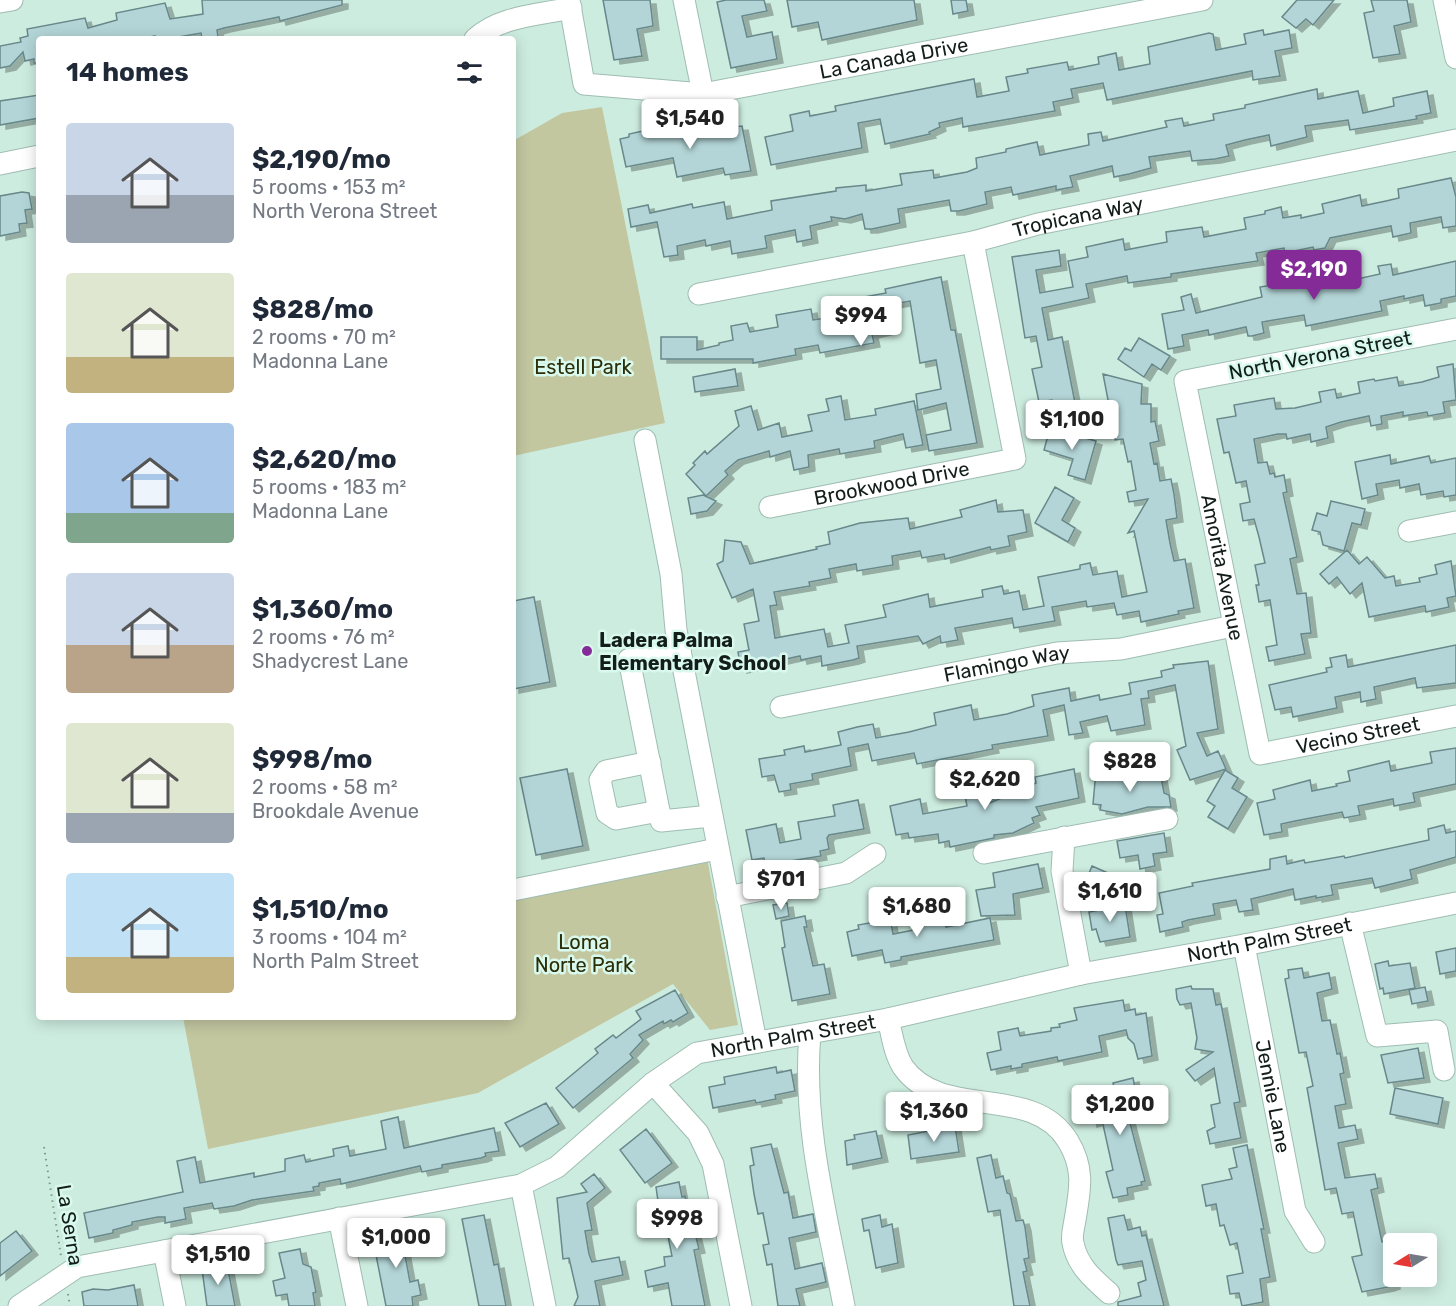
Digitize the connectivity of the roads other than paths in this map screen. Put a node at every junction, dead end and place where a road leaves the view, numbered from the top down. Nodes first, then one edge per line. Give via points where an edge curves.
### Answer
1 (12, 0) edge
2 (684, 0) edge
3 (1203, 0) edge
4 (1444, 0) edge
5 (0, 2) edge
6 (570, 4) edge
7 (478, 36) edge
8 (1455, 54) edge
9 (703, 94) junction
10 (1456, 140) edge
11 (36, 157) edge
12 (0, 164) edge
13 (973, 242) junction
14 (699, 294) dead end
15 (1456, 329) edge
16 (1185, 381) joint
17 (645, 440) dead end
18 (771, 507) dead end
19 (1456, 522) edge
20 (1409, 531) dead end
21 (1233, 626) junction
22 (680, 651) junction
23 (781, 707) dead end
24 (1456, 716) edge
25 (1260, 754) joint
26 (650, 762) junction
27 (659, 811) junction
28 (711, 816) junction
29 (1167, 819) dead end
30 (1064, 837) junction
31 (717, 849) junction
32 (984, 853) dead end
33 (875, 854) dead end
34 (516, 889) edge
35 (727, 897) junction
36 (1456, 903) edge
37 (1350, 923) junction
38 (1244, 945) junction
39 (1081, 974) junction
40 (888, 1019) junction
41 (810, 1033) junction
42 (756, 1042) junction
43 (1444, 1070) dead end
44 (653, 1083) junction
45 (521, 1185) junction
46 (339, 1218) junction
47 (1314, 1242) dead end
48 (164, 1251) junction
49 (1109, 1293) dead end
50 (19, 1306) edge
51 (175, 1306) edge
52 (357, 1306) edge
53 (544, 1306) edge
54 (741, 1306) edge
55 (844, 1306) edge

1 - 5 street
2 - 9 street
3 - 9 street, La Canada Drive
4 - 8 street
6 - 7 street via 504,22
6 - 9 street, La Canada Drive via 584,84
10 - 13 street, Tropicana Way via 1038,224
11 - 12 street
13 - 14 street, Tropicana Way
13 - 18 street, Brookwood Drive via 1015,459
15 - 16 street, North Verona Street
16 - 21 street, Amorita Avenue
17 - 22 street via 671,574
19 - 20 street
21 - 23 street, Flamingo Way via 1121,649 1057,653
21 - 25 street, Amorita Avenue
22 - 26 street via 629,659
22 - 28 street
24 - 25 street, Vecino Street
26 - 27 street
26 - 27 street via 606,771 600,780 607,813 616,819
27 - 28 street via 661,821
28 - 31 street
29 - 30 street
30 - 32 street
30 - 39 street via 1062,871
31 - 34 street
31 - 35 street
33 - 35 street via 846,873
35 - 42 street
36 - 37 street, North Palm Street
37 - 38 street, North Palm Street
37 - 43 street via 1377,1036 1437,1030
38 - 39 street, North Palm Street
38 - 47 street, Jennie Lane via 1295,1211
39 - 40 street, North Palm Street
40 - 41 street, North Palm Street
40 - 49 street via 903,1066 920,1085 972,1101 1030,1111 1053,1124 1068,1140 1078,1165 1082,1191 1072,1241 1080,1262
41 - 42 street, North Palm Street
41 - 55 street via 810,1114
42 - 44 street, North Palm Street via 697,1053
44 - 45 street, North Palm Street via 557,1167
44 - 54 street via 698,1133 713,1164
45 - 46 street, North Palm Street
45 - 53 street
46 - 48 street, North Palm Street
46 - 52 street
48 - 50 street, North Palm Street via 77,1267
48 - 51 street

